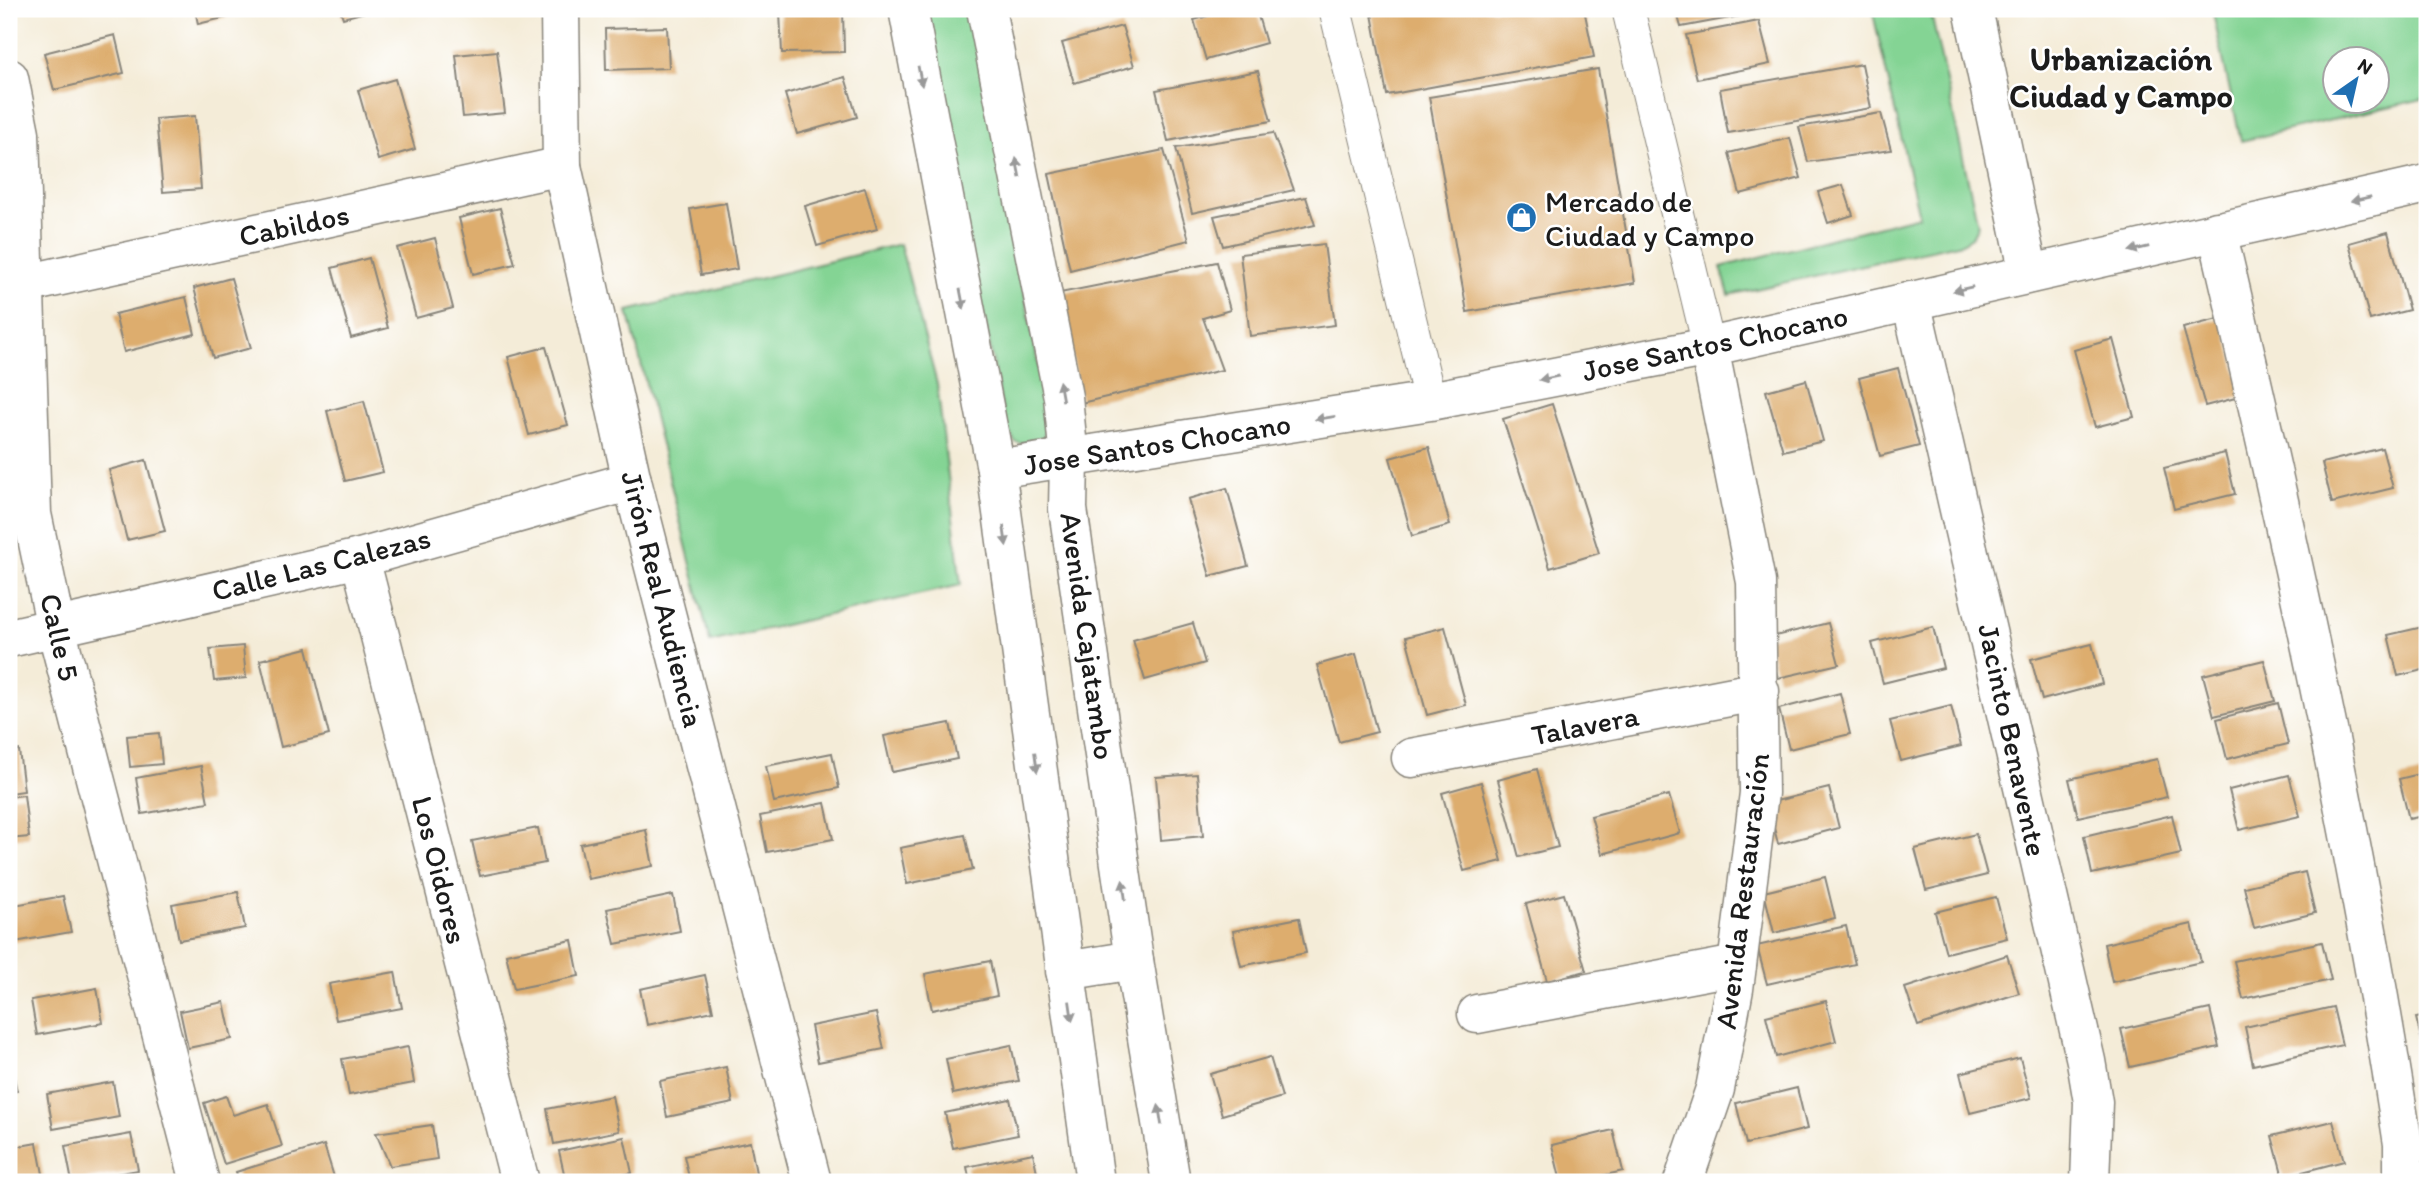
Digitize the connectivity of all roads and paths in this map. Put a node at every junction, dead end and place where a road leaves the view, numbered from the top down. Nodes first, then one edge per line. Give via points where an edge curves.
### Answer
1 (560, 9) edge
2 (908, 9) edge
3 (986, 9) edge
4 (1335, 9) edge
5 (1628, 9) edge
6 (1973, 9) edge
7 (9, 78) edge
8 (562, 166) junction
9 (2427, 184) edge
10 (2217, 231) junction
11 (2029, 274) junction
12 (25, 284) junction
13 (1911, 300) junction
14 (1709, 347) junction
15 (1430, 401) junction
16 (1069, 459) junction
17 (996, 469) junction
18 (632, 481) junction
19 (360, 558) junction
20 (56, 628) junction
21 (9, 638) edge
22 (1760, 691) junction
23 (1411, 758) dead end
24 (1134, 960) junction
25 (1737, 964) junction
26 (1065, 971) junction
27 (1477, 1013) dead end
28 (200, 1182) edge
29 (520, 1182) edge
30 (812, 1182) edge
31 (1095, 1182) edge
32 (1171, 1182) edge
33 (1683, 1182) edge
34 (2090, 1182) edge
35 (2403, 1182) edge

1 - 8 street, Jirón Real Audiencia
2 -> 17 street
16 -> 3 street, Avenida Cajatambo via 1063,397
4 - 15 street
5 - 14 street
6 - 11 street
7 - 12 street, Calle 5 via 20,133
8 - 12 street, Cabildos
8 - 18 street, Jirón Real Audiencia
9 -> 10 street, Jose Santos Chocano
10 -> 11 street, Jose Santos Chocano
10 - 35 street via 2352,841 2401,1131
11 -> 13 street, Jose Santos Chocano
12 - 20 street, Calle 5 via 32,514
13 - 14 street, Jose Santos Chocano
13 - 34 street, Jacinto Benavente via 2087,1061 2093,1102
14 -> 15 street, Jose Santos Chocano
14 - 22 street, Avenida Restauración via 1756,582
15 -> 16 street, Jose Santos Chocano
16 - 17 street, Jose Santos Chocano
24 -> 16 street, Avenida Cajatambo via 1068,509
17 -> 26 street
18 - 19 street, Calle Las Calezas
18 - 30 street, Jirón Real Audiencia
19 - 20 street, Calle Las Calezas
19 - 29 street, Los Oidores
20 - 21 street, Calle Las Calezas
20 - 28 street, Calle 5
22 - 23 street, Talavera
22 - 25 street, Avenida Restauración via 1759,793
24 - 26 street
32 -> 24 street, Avenida Cajatambo
25 - 27 street
25 - 33 street, Avenida Restauración via 1714,1090
26 -> 31 street

